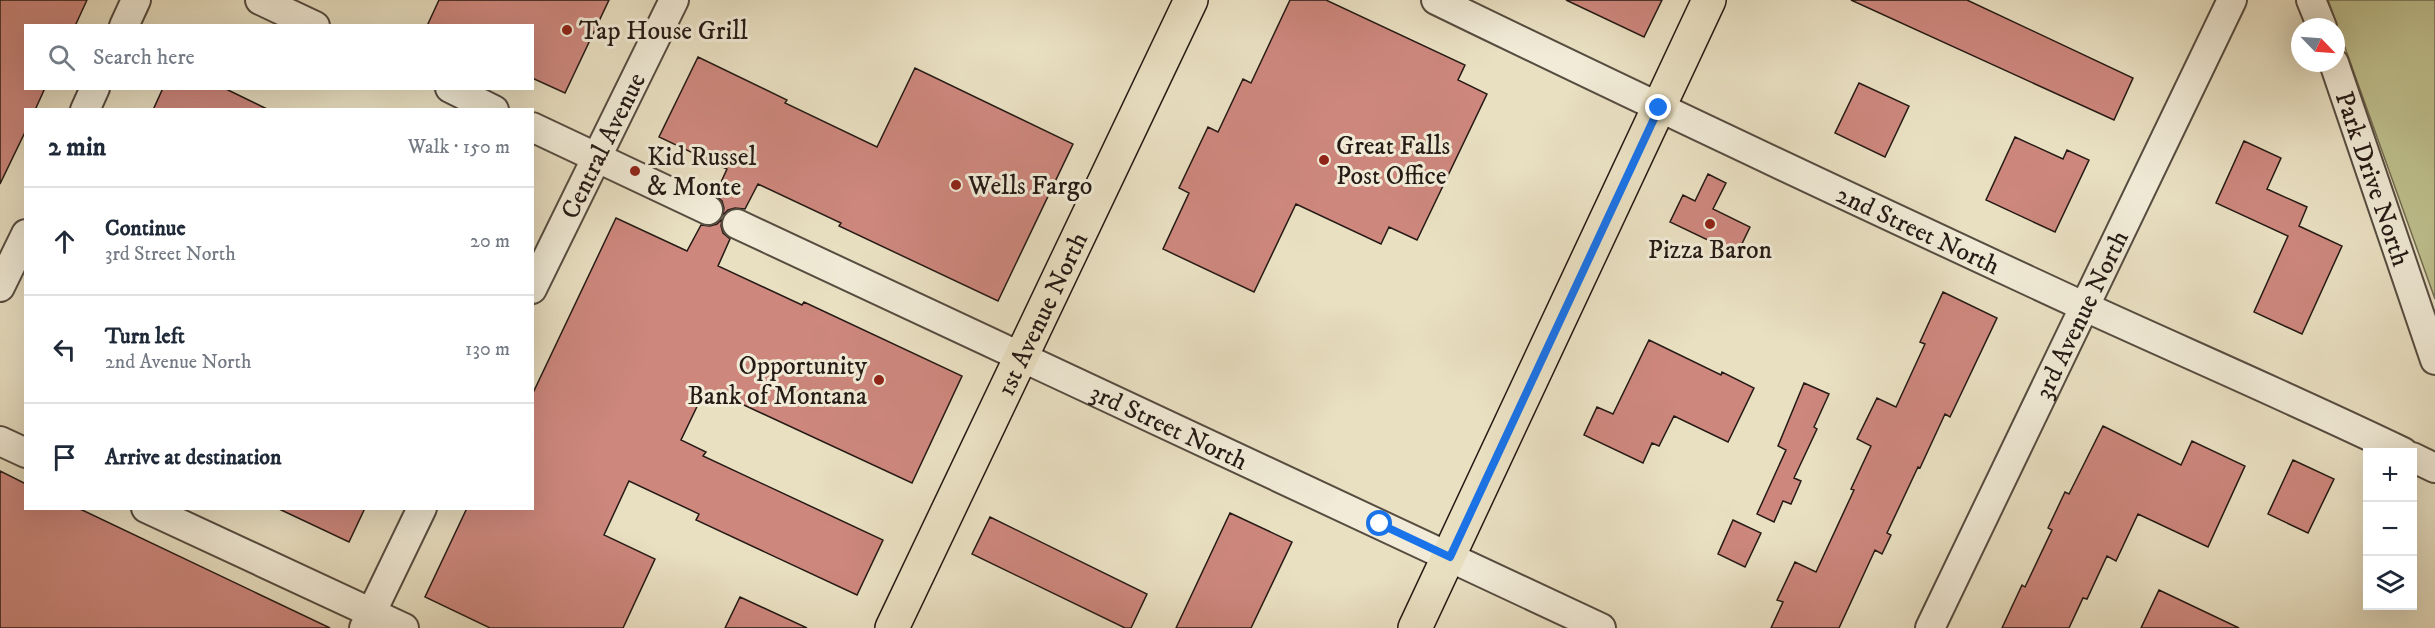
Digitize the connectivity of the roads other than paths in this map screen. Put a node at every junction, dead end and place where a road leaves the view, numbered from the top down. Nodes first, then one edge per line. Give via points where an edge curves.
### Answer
1 (136, 0) edge
2 (260, 0) edge
3 (674, 0) edge
4 (1191, 0) edge
5 (1436, 0) edge
6 (1710, 0) edge
7 (2232, 0) edge
8 (2311, 0) edge
9 (2318, 18) edge
10 (125, 24) edge
11 (311, 24) edge
12 (2337, 72) edge
13 (93, 90) edge
14 (454, 90) edge
15 (86, 108) edge
16 (490, 108) edge
17 (1659, 108) junction
18 (534, 128) edge
19 (598, 158) junction
20 (708, 210) dead end
21 (737, 224) dead end
22 (24, 238) edge
23 (534, 285) edge
24 (0, 287) edge
25 (2084, 306) junction
26 (1021, 358) junction
27 (2435, 360) edge
28 (0, 441) edge
29 (2393, 448) edge
30 (24, 452) edge
31 (2417, 459) edge
32 (2435, 468) edge
33 (150, 510) edge
34 (422, 510) edge
35 (1450, 557) junction
36 (367, 620) edge
37 (404, 628) edge
38 (892, 628) edge
39 (1416, 628) edge
40 (1601, 628) edge
41 (1930, 628) edge

1 - 10 street
2 - 11 street
3 - 19 street, Central Avenue
4 - 26 main road, 1st Avenue North
5 - 17 street, 2nd Street North
6 - 17 main road
7 - 25 street, 3rd Avenue North
8 - 9 street
12 - 27 street, Park Drive North
13 - 15 street
14 - 16 street
17 - 25 street, 2nd Street North
17 - 35 main road
18 - 19 street
19 - 20 street
19 - 23 street, Central Avenue
21 - 26 street, 3rd Street North
22 - 24 street
25 - 29 street, 2nd Street North
25 - 41 street, 3rd Avenue North
26 - 35 street, 3rd Street North
26 - 38 main road, 1st Avenue North
28 - 30 street
31 - 32 street
33 - 36 street
34 - 36 street
35 - 39 main road
35 - 40 street, 3rd Street North
36 - 37 street

